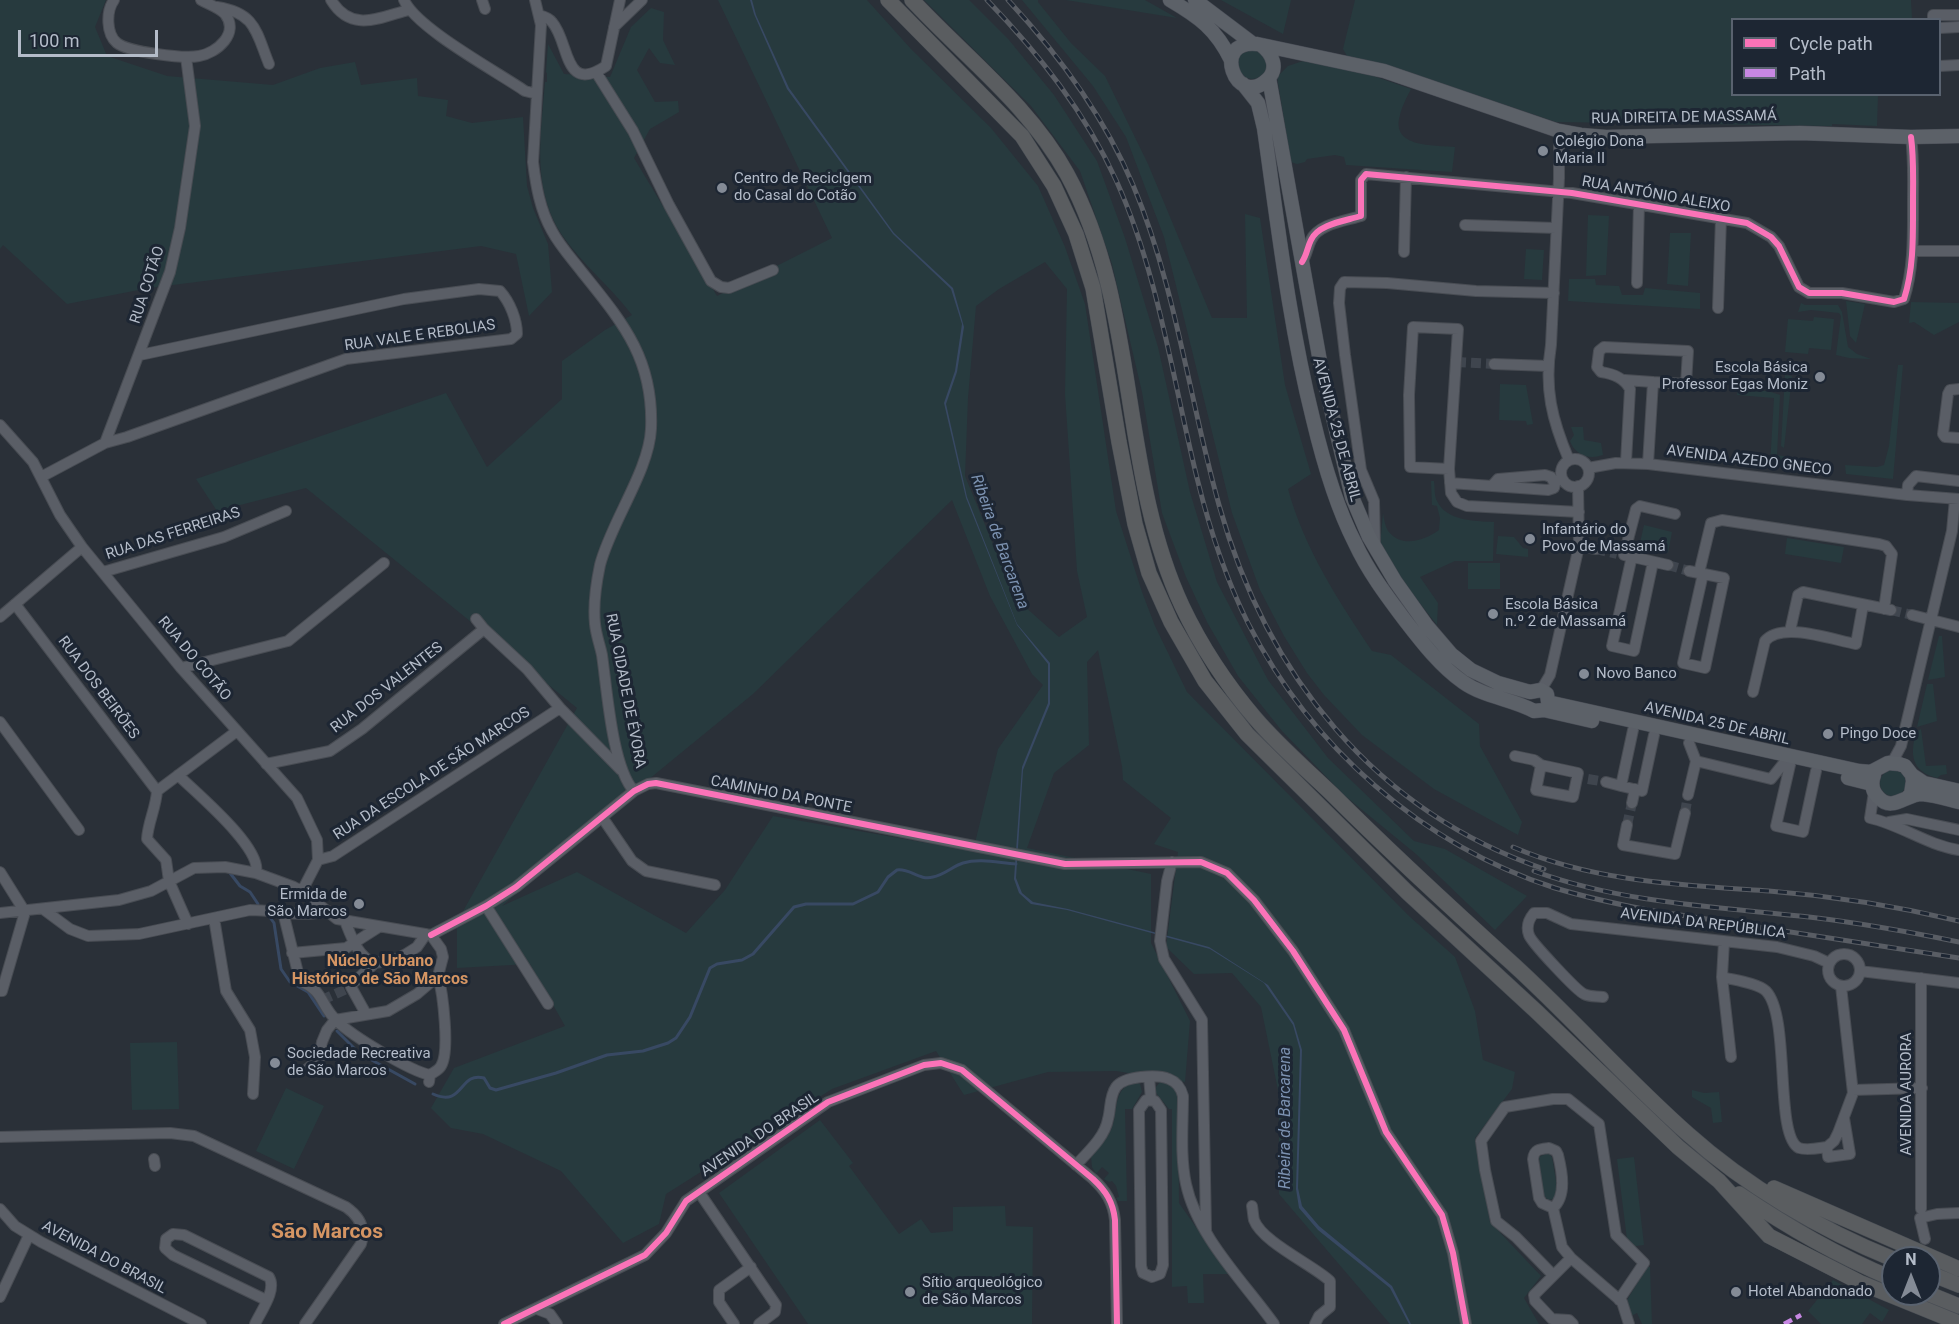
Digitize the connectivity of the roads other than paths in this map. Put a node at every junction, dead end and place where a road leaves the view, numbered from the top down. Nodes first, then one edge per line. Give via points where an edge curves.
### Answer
1 (114, 0) edge
2 (332, 0) edge
3 (535, 0) edge
4 (620, 0) edge
5 (642, 0) edge
6 (888, 0) edge
7 (912, 0) edge
8 (1170, 0) edge
9 (1195, 0) edge
10 (206, 3) edge
11 (406, 5) edge
12 (1959, 15) edge
13 (1933, 18) edge
14 (540, 20) junction
15 (614, 27) junction
16 (1959, 27) edge
17 (1941, 28) edge
18 (1257, 44) junction
19 (1314, 55) junction
20 (186, 57) junction
21 (1231, 60) junction
22 (270, 64) dead end
23 (1959, 64) edge
24 (1941, 66) edge
25 (1271, 74) junction
26 (597, 75) junction
27 (1243, 84) junction
28 (537, 94) junction
29 (1559, 131) junction
30 (1959, 136) edge
31 (1911, 137) junction
32 (1406, 177) junction
33 (1558, 192) junction
34 (1639, 204) junction
35 (1721, 218) junction
36 (1465, 225) dead end
37 (1556, 228) junction
38 (1913, 251) junction
39 (1959, 251) edge
40 (1404, 252) dead end
41 (1302, 262) junction
42 (773, 270) dead end
43 (1637, 283) dead end
44 (1554, 293) junction
45 (1718, 308) dead end
46 (140, 355) junction
47 (1494, 364) tunnel mouth
48 (1548, 366) junction
49 (1625, 380) junction
50 (1653, 382) junction
51 (1959, 388) edge
52 (0, 425) edge
53 (1959, 438) edge
54 (105, 443) junction
55 (1569, 460) junction
56 (1626, 462) junction
57 (1648, 464) junction
58 (1588, 468) junction
59 (1449, 469) junction
60 (41, 477) junction
61 (1556, 477) junction
62 (1959, 481) edge
63 (1450, 483) junction
64 (1578, 486) junction
65 (1907, 495) junction
66 (1957, 499) edge
67 (286, 511) dead end
68 (1579, 512) junction
69 (1675, 514) dead end
70 (1579, 546) junction
71 (82, 547) junction
72 (1376, 548) junction
73 (1596, 549) tunnel mouth
74 (1624, 555) junction
75 (1653, 562) junction
76 (384, 563) dead end
77 (1668, 566) tunnel mouth
78 (103, 572) junction
79 (1697, 573) junction
80 (15, 604) junction
81 (1863, 605) junction
82 (1912, 615) tunnel mouth
83 (0, 617) edge
84 (476, 619) dead end
85 (1931, 620) junction
86 (1959, 627) edge
87 (484, 629) junction
88 (1790, 631) junction
89 (181, 668) junction
90 (1753, 692) dead end
91 (1541, 698) junction
92 (560, 708) junction
93 (0, 722) edge
94 (1633, 730) junction
95 (237, 731) junction
96 (1654, 735) junction
97 (1689, 743) junction
98 (1901, 746) junction
99 (1515, 756) dead end
100 (1696, 760) junction
101 (266, 764) junction
102 (1787, 764) junction
103 (1541, 765) junction
104 (1883, 766) junction
105 (1816, 771) junction
106 (624, 772) junction
107 (1910, 773) junction
108 (178, 775) junction
109 (1606, 782) tunnel mouth
110 (1621, 786) junction
111 (1873, 788) junction
112 (1635, 789) junction
113 (1959, 790) edge
114 (157, 791) junction
115 (634, 791) junction
116 (1688, 795) tunnel mouth
117 (1907, 798) junction
118 (1959, 802) edge
119 (1632, 803) tunnel mouth
120 (1684, 813) tunnel mouth
121 (602, 817) junction
122 (1888, 822) junction
123 (1627, 825) tunnel mouth
124 (79, 830) dead end
125 (1959, 830) edge
126 (1959, 850) edge
127 (318, 860) junction
128 (1172, 862) junction
129 (0, 872) edge
130 (256, 873) junction
131 (169, 882) junction
132 (715, 885) dead end
133 (302, 891) junction
134 (486, 906) junction
135 (43, 909) junction
136 (328, 911) junction
137 (25, 912) junction
138 (283, 912) junction
139 (0, 914) edge
140 (214, 918) junction
141 (345, 921) junction
142 (188, 924) junction
143 (379, 927) junction
144 (428, 935) junction
145 (1724, 942) junction
146 (354, 943) junction
147 (292, 953) junction
148 (375, 963) junction
149 (1828, 963) junction
150 (1860, 971) junction
151 (438, 976) junction
152 (1722, 977) junction
153 (1921, 978) junction
154 (1959, 983) edge
155 (1841, 986) junction
156 (0, 991) edge
157 (1603, 997) dead end
158 (548, 1004) dead end
159 (366, 1014) junction
160 (335, 1020) junction
161 (1731, 1057) dead end
162 (307, 1069) dead end
163 (1149, 1077) junction
164 (1922, 1088) junction
165 (1853, 1090) junction
166 (253, 1094) dead end
167 (1151, 1100) junction
168 (1844, 1118) junction
169 (0, 1137) edge
170 (1827, 1147) junction
171 (1076, 1165) junction
172 (1728, 1166) junction
173 (1184, 1169) junction
174 (1205, 1169) junction
175 (1719, 1181) junction
176 (699, 1192) junction
177 (1252, 1206) dead end
178 (1553, 1208) junction
179 (0, 1209) edge
180 (1921, 1209) dead end
181 (1959, 1213) edge
182 (1206, 1231) junction
183 (29, 1235) junction
184 (1925, 1239) dead end
185 (1881, 1254) edge
186 (1571, 1258) junction
187 (751, 1267) junction
188 (1959, 1269) edge
189 (1881, 1274) edge
190 (1553, 1275) junction
191 (1941, 1278) edge
192 (1959, 1285) edge
193 (0, 1297) edge
194 (1941, 1299) edge
195 (266, 1300) junction
196 (1619, 1300) junction
197 (1959, 1306) edge
198 (537, 1309) junction
199 (193, 1322) edge
200 (1959, 1323) edge
201 (255, 1324) edge
202 (305, 1324) edge
203 (504, 1324) edge
204 (557, 1324) edge
205 (734, 1324) edge
206 (759, 1324) edge
207 (1116, 1324) edge
208 (1274, 1324) edge
209 (1315, 1324) edge
210 (1466, 1324) edge
211 (1573, 1324) edge
212 (1629, 1324) edge

1 - 20 street via 108,20 111,36 118,44
2 - 11 street via 352,20 366,21
3 - 14 street
4 - 15 street
5 - 15 street
6 - 175 highway via 1022,136 1054,186 1076,234 1093,288 1135,524 1149,573 1205,681 1247,734 1407,892 1678,1148
7 - 172 highway via 1036,126 1066,173 1085,214 1109,283 1149,515 1179,599 1214,665 1255,718 1395,856 1545,993 1690,1136
8 - 21 main road via 1204,21 1222,41
9 - 18 main road
10 - 20 street via 225,13 230,27 228,36 220,46 201,56
10 - 22 street via 233,9 248,18
11 - 28 street via 425,25 525,91
12 - 13 street
14 - 26 street via 551,20 573,70
14 - 28 street, RUA CIDADE DE ÉVORA
15 - 26 street via 606,66
16 - 17 street
18 - 19 main road, RUA DIREITA DE MASSAMÁ
18 - 21 main road via 1239,48
18 - 25 main road via 1272,56
19 - 25 main road, RUA DIREITA DE MASSAMÁ via 1289,59
19 - 29 main road, RUA DIREITA DE MASSAMÁ via 1384,71
20 - 46 street, RUA COTÃO via 195,126 181,218 170,272
21 - 27 main road via 1233,74
23 - 24 street
25 - 27 main road via 1257,86
25 - 41 main road, AVENIDA 25 DE ABRIL
26 - 42 street via 633,131 711,281 729,288
27 - 91 main road, AVENIDA 25 DE ABRIL via 1258,103 1264,128 1301,371 1337,503 1355,544 1381,589 1415,634 1463,683 1537,712
28 - 106 street, RUA CIDADE DE ÉVORA via 533,162 543,212 561,245 629,333 644,368 650,407 651,432 600,565 595,599 595,625
29 - 31 main road, RUA DIREITA DE MASSAMÁ via 1606,137 1800,133
29 - 33 street
30 - 31 main road, RUA DIREITA DE MASSAMÁ
31 - 38 street, RUA ANTÓNIO ALEIXO
32 - 33 street, RUA ANTÓNIO ALEIXO
32 - 40 street
32 - 41 street, RUA ANTÓNIO ALEIXO via 1366,174 1361,180 1361,216 1318,230
33 - 34 street, RUA ANTÓNIO ALEIXO
33 - 37 street
34 - 35 street, RUA ANTÓNIO ALEIXO
34 - 43 street
35 - 38 street, RUA ANTÓNIO ALEIXO via 1747,223 1771,237 1799,287 1809,293 1842,293 1894,302 1904,299
35 - 45 street
36 - 37 street
37 - 44 street
38 - 39 street
41 - 72 main road, AVENIDA 25 DE ABRIL via 1321,367 1352,497
44 - 48 street
44 - 72 street via 1344,282 1339,303 1355,438 1361,470 1374,501
46 - 54 street, RUA COTÃO
46 - 54 street, RUA VALE E REBOLIAS via 404,299 479,289 500,291 517,325 517,334 511,339 346,359
47 - 48 street
48 - 55 street via 1550,409
49 - 50 street
49 - 50 street via 1601,372 1599,351 1605,347 1688,351 1686,384
49 - 56 street via 1630,389
50 - 57 street
51 - 53 street via 1948,394 1944,434
52 - 60 street, RUA DO COTÃO via 33,462
54 - 60 street
55 - 58 street via 1582,461
55 - 61 street
56 - 57 street, AVENIDA AZEDO GNECO
56 - 58 street, AVENIDA AZEDO GNECO
57 - 65 street, AVENIDA AZEDO GNECO
58 - 64 street via 1588,477
59 - 59 street via 1458,329 1413,327 1410,467
59 - 63 street
60 - 71 street, RUA DO COTÃO
61 - 63 street via 1554,488 1548,490
61 - 64 street via 1569,486
62 - 65 street via 1916,476 1908,485
63 - 68 street via 1457,502 1467,506
64 - 68 street
65 - 66 street, AVENIDA AZEDO GNECO
66 - 85 street
67 - 78 street, RUA DAS FERREIRAS via 224,537
68 - 70 street
69 - 74 street via 1641,506 1636,509
70 - 73 street
70 - 91 street via 1550,675
71 - 78 street, RUA DO COTÃO
71 - 80 street
72 - 91 main road, AVENIDA 25 DE ABRIL via 1395,581 1451,654 1470,670
74 - 75 street
74 - 75 street via 1612,646 1634,651
75 - 77 street
76 - 89 street via 288,641
78 - 89 street, RUA DO COTÃO
79 - 79 street via 1683,663 1705,668 1724,578
79 - 81 street via 1711,523 1722,520 1886,546 1892,554 1887,609
80 - 83 street
80 - 114 street, RUA DOS BEIRÕES
81 - 88 street via 1803,592 1798,595
81 - 88 street via 1856,644
82 - 85 street
84 - 87 street
85 - 86 street
85 - 98 street
87 - 92 street via 527,669
87 - 101 street, RUA DOS VALENTES via 330,751
88 - 90 street via 1770,635 1765,641
89 - 95 street, RUA DO COTÃO
91 - 94 main road, AVENIDA 25 DE ABRIL
91 - 104 main road, AVENIDA 25 DE ABRIL via 1847,769 1871,772
92 - 106 street
92 - 127 street, RUA DA ESCOLA DE SÃO MARCOS via 333,856
93 - 124 street
94 - 96 main road, AVENIDA 25 DE ABRIL
94 - 110 street
95 - 101 street, RUA DO COTÃO
95 - 108 street
96 - 97 main road, AVENIDA 25 DE ABRIL
96 - 112 street via 1642,791
97 - 100 street
97 - 102 main road, AVENIDA 25 DE ABRIL
98 - 104 street via 1894,759
98 - 107 street
99 - 103 street
100 - 102 street via 1771,779
100 - 116 street
101 - 127 street, RUA DO COTÃO via 297,798 317,840
102 - 105 main road, AVENIDA 25 DE ABRIL
102 - 105 street via 1776,826 1803,832
103 - 103 street via 1583,777 1573,797 1536,789
104 - 107 main road via 1899,764
104 - 111 main road via 1873,778
105 - 111 main road, AVENIDA 25 DE ABRIL
106 - 115 street, RUA CIDADE DE ÉVORA
107 - 113 main road via 1924,783
107 - 117 main road via 1913,788
108 - 114 street
108 - 130 street via 245,842 256,861
109 - 110 street
110 - 112 street
111 - 117 main road via 1881,800 1891,804
111 - 122 street via 1870,818
112 - 119 street
114 - 131 street via 147,839 166,860
115 - 121 street, CAMINHO DA PONTE
115 - 128 street, CAMINHO DA PONTE via 656,783 1065,864
117 - 118 main road via 1919,794
120 - 123 street via 1675,854 1623,845
121 - 132 street via 632,861 646,871
121 - 134 street, CAMINHO DA PONTE via 516,887
122 - 125 street via 1907,819
122 - 126 street via 1925,841
127 - 133 street
128 - 174 street via 1160,941 1164,959 1202,1020
128 - 210 street, CAMINHO DA PONTE via 1201,862 1227,873 1277,928 1332,1010 1350,1041 1389,1138 1442,1215
129 - 137 street
130 - 131 street via 239,868 203,867 188,870
130 - 133 street
131 - 135 street via 119,900
131 - 142 street
133 - 136 street
134 - 144 street, CAMINHO DA PONTE
134 - 158 street
135 - 137 street
135 - 142 street via 70,929 88,936 139,934
136 - 138 street
136 - 141 street
137 - 139 street
137 - 156 street
138 - 140 street via 250,910
138 - 147 street
140 - 142 street
140 - 166 street via 226,991 250,1029 255,1057
141 - 143 street
141 - 146 street
143 - 144 street
143 - 146 street
144 - 148 street, CAMINHO DA PONTE via 397,959
144 - 151 street via 441,949
145 - 149 street, AVENIDA DA REPÚBLICA via 1778,946
145 - 152 street
145 - 157 street, AVENIDA DA REPÚBLICA via 1571,924 1547,913 1534,913 1528,922 1533,943 1584,994
146 - 147 street via 346,948
146 - 148 street via 369,962
147 - 160 street via 300,981 316,990
148 - 159 street via 351,987
149 - 150 street via 1840,954 1850,955 1858,962
149 - 155 street via 1829,978
150 - 153 street
150 - 155 street via 1856,981
151 - 159 street via 388,1011
151 - 160 street via 445,1018 443,1059 430,1079 358,1038
152 - 161 street
152 - 170 street via 1766,991 1776,1011 1793,1142 1799,1148
153 - 154 street
153 - 164 street, AVENIDA AURORA
155 - 165 street
159 - 160 street
160 - 162 street via 322,1042 319,1059
163 - 167 street
163 - 171 street via 1131,1078 1116,1087 1106,1128
163 - 173 street via 1168,1078 1182,1090
164 - 165 street
164 - 180 street, AVENIDA AURORA
165 - 168 street
167 - 167 street via 1139,1110 1141,1266 1143,1273 1152,1277 1160,1274 1163,1265 1161,1110
168 - 170 street
168 - 170 street via 1850,1154 1828,1157
169 - 202 street via 170,1133 194,1136 346,1207 360,1221 361,1244
171 - 176 street, AVENIDA DO BRASIL via 962,1070 941,1063 924,1065 828,1102
171 - 207 street, AVENIDA DO BRASIL via 1104,1189 1114,1210
172 - 185 highway via 1773,1198
172 - 188 highway
173 - 174 street
173 - 182 street via 1196,1215
174 - 182 street
175 - 189 highway via 1799,1234
175 - 200 highway via 1770,1236 1861,1283
176 - 187 street
176 - 198 street, AVENIDA DO BRASIL via 686,1201 666,1233 645,1255
177 - 209 street via 1254,1220 1265,1234 1330,1281 1330,1307
178 - 178 street via 1562,1197 1559,1160 1553,1149 1540,1149 1533,1159 1538,1192 1542,1203
178 - 186 street via 1559,1239
179 - 183 street, AVENIDA DO BRASIL
181 - 184 street via 1920,1218
182 - 208 street
183 - 193 street
183 - 199 street, AVENIDA DO BRASIL
186 - 190 street
186 - 196 street
187 - 205 street via 718,1290 719,1302
187 - 206 street via 776,1305 775,1312
190 - 196 street via 1496,1221 1481,1141 1505,1107 1568,1099 1599,1124 1616,1235 1644,1263
190 - 211 street via 1536,1291 1535,1301 1552,1319
191 - 192 highway
194 - 197 highway
195 - 195 street via 272,1281 265,1275 184,1235 173,1234 166,1239 165,1248 173,1255
195 - 201 street
196 - 212 street
198 - 203 street, AVENIDA DO BRASIL
198 - 204 street via 550,1314

